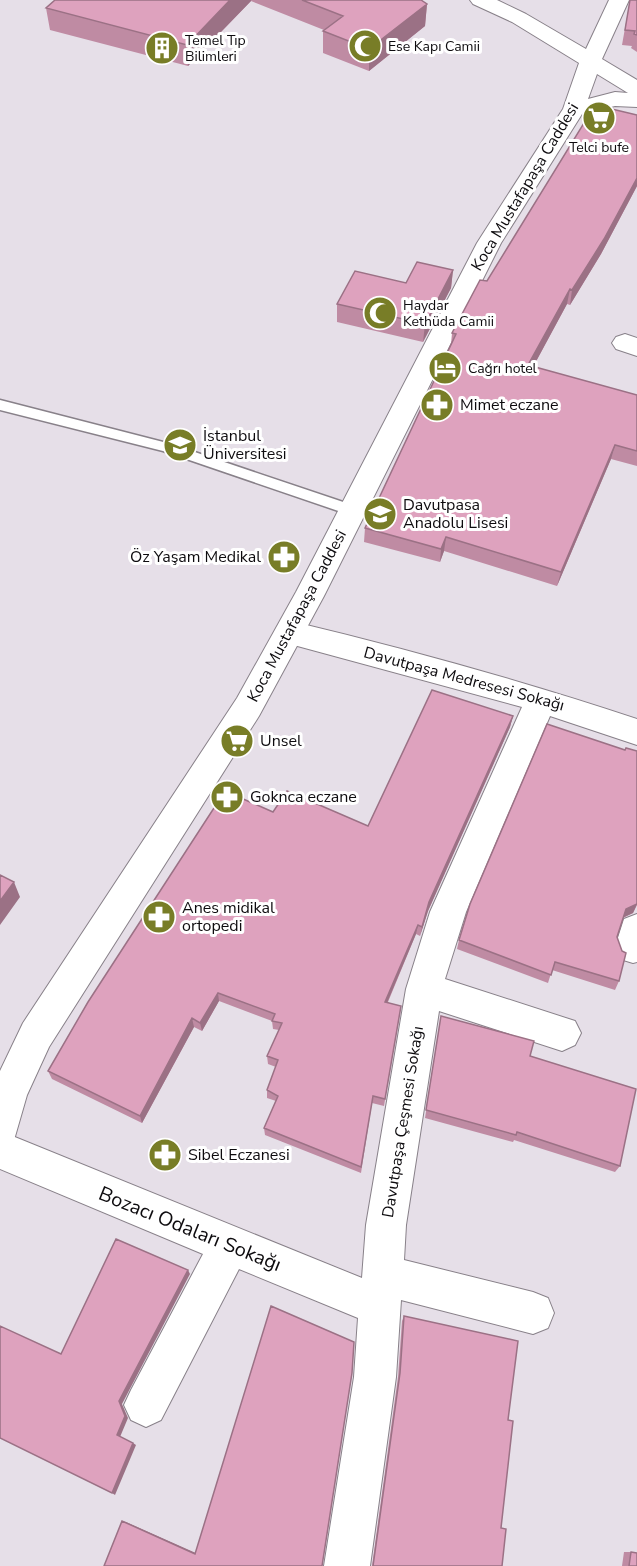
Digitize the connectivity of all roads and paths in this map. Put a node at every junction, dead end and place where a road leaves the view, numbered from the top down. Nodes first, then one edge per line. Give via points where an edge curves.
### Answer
1 (480, 0) edge
2 (611, 3) edge
3 (522, 9) edge
4 (627, 62) edge
5 (590, 63) junction
6 (637, 89) edge
7 (637, 100) edge
8 (574, 109) junction
9 (0, 405) edge
10 (353, 511) junction
11 (290, 633) junction
12 (541, 700) junction
13 (637, 732) edge
14 (424, 989) junction
15 (562, 1033) dead end
16 (0, 1126) edge
17 (0, 1150) edge
18 (230, 1245) junction
19 (382, 1291) junction
20 (533, 1313) dead end
21 (146, 1405) dead end
22 (347, 1566) edge

1 - 3 street
2 - 4 street via 616,46
2 - 5 street, Koca Mustafapaşa Caddesi
3 - 5 street
5 - 6 street
5 - 8 street, Koca Mustafapaşa Caddesi
7 - 8 street via 615,99
8 - 10 street, Koca Mustafapaşa Caddesi via 489,243
9 - 10 lane via 166,447
10 - 11 street, Koca Mustafapaşa Caddesi
11 - 12 street, Davutpaşa Medresesi Sokağı
11 - 16 street, Koca Mustafapaşa Caddesi via 248,707 36,1035 9,1093
12 - 13 street, Davutpaşa Medresesi Sokağı
12 - 14 street, Davutpaşa Çeşmesi Sokağı via 448,912
14 - 15 street
14 - 19 street, Davutpaşa Çeşmesi Sokağı via 386,1225
17 - 18 street, Bozacı Odaları Sokağı
18 - 19 street, Bozacı Odaları Sokağı
18 - 21 street
19 - 20 street, Bozacı Odaları Sokağı
19 - 22 street, Davutpaşa Çeşmesi Sokağı via 375,1377

